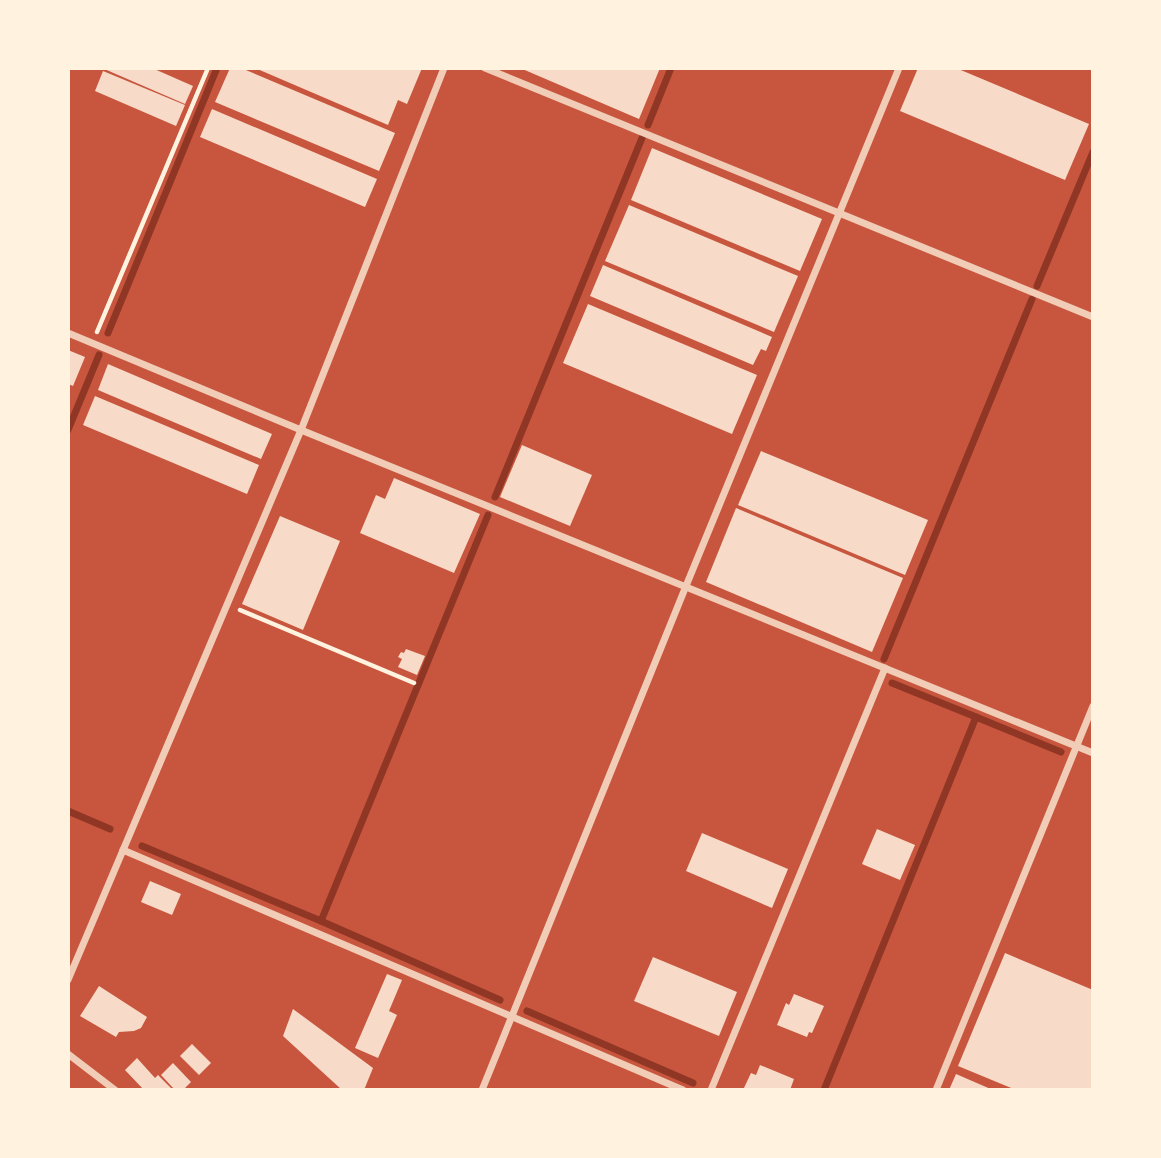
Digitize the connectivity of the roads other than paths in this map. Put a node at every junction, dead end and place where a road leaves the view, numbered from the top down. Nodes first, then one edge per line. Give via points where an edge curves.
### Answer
1 (444, 68) edge
2 (485, 68) edge
3 (899, 68) edge
4 (840, 212) junction
5 (1093, 317) edge
6 (68, 333) edge
7 (301, 430) junction
8 (685, 586) junction
9 (885, 668) junction
10 (1093, 706) edge
11 (1076, 746) junction
12 (1093, 753) edge
13 (122, 850) junction
14 (68, 981) edge
15 (512, 1016) junction
16 (68, 1054) edge
17 (115, 1090) edge
18 (482, 1090) edge
19 (683, 1090) edge
20 (711, 1090) edge
21 (936, 1090) edge

1 - 7 street
2 - 4 street
3 - 4 street
4 - 5 street
4 - 8 street
6 - 7 street
7 - 8 street
7 - 13 street
8 - 9 street
8 - 15 street
9 - 11 street
9 - 20 street
10 - 11 street
11 - 12 street
11 - 21 street
13 - 14 street
13 - 15 street
15 - 18 street
15 - 19 street
16 - 17 street

